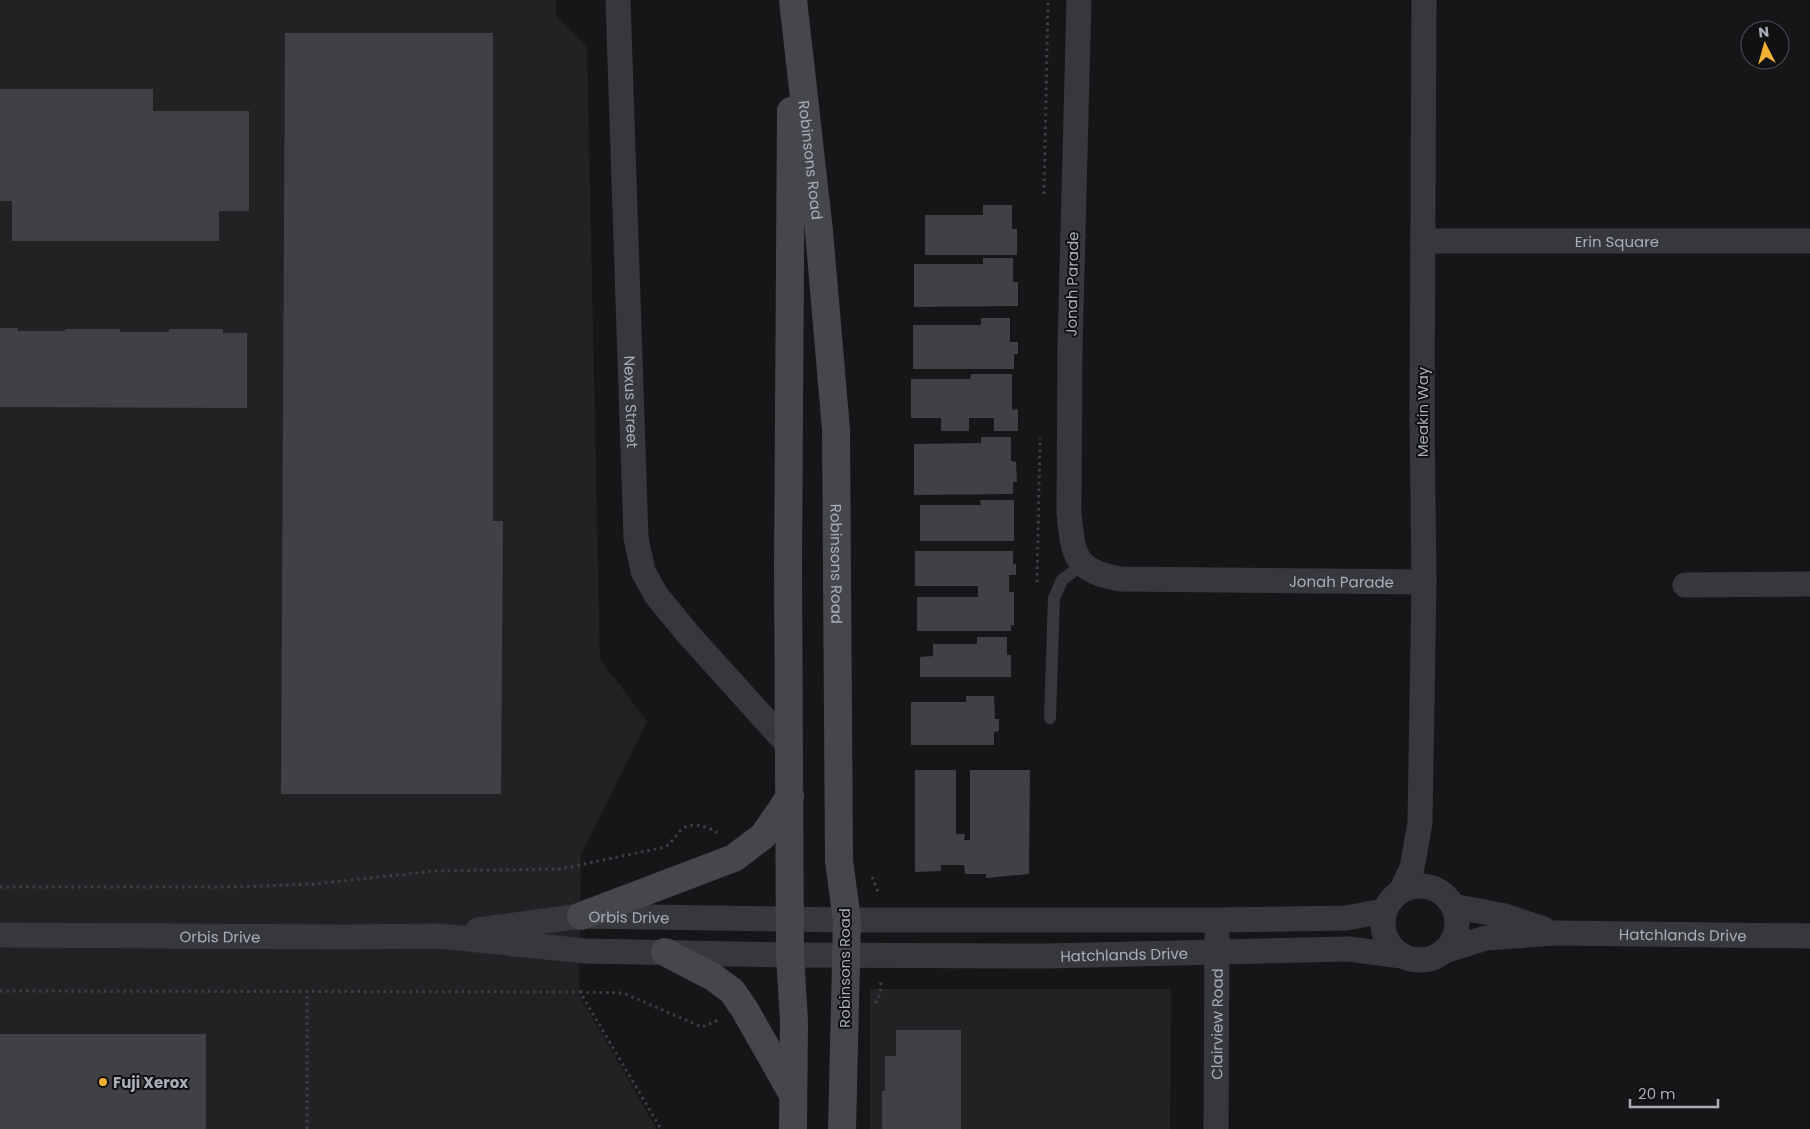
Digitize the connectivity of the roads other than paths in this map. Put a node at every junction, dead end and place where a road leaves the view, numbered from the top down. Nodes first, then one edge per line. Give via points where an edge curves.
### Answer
1 (793, 0) edge
2 (1079, 0) edge
3 (1424, 0) edge
4 (615, 1) edge
5 (1423, 240) junction
6 (1810, 241) edge
7 (1083, 564) junction
8 (1424, 582) junction
9 (1810, 584) edge
10 (1685, 585) dead end
11 (1050, 718) dead end
12 (789, 746) junction
13 (790, 797) junction
14 (1420, 824) junction
15 (1401, 891) junction
16 (1448, 899) junction
17 (1384, 911) junction
18 (581, 916) junction
19 (791, 919) junction
20 (847, 920) junction
21 (1216, 920) junction
22 (1556, 934) junction
23 (0, 935) edge
24 (439, 936) junction
25 (1810, 936) edge
26 (1444, 951) junction
27 (665, 952) junction
28 (1217, 953) junction
29 (846, 954) junction
30 (790, 955) junction
31 (1402, 956) junction
32 (793, 1094) junction
33 (793, 1129) edge
34 (842, 1129) edge
35 (1216, 1129) edge

1 - 12 main road, Robinsons Road via 789,223
1 - 20 main road, Robinsons Road via 819,231 836,430 839,861
2 - 7 street, Jonah Parade via 1069,513 1072,541
3 - 5 street, Meakin Way
4 - 12 street, Nexus Street via 636,538 643,571 656,595 688,634
5 - 6 street, Erin Square
5 - 8 street, Meakin Way
7 - 8 street, Jonah Parade via 1092,572 1120,579
7 - 11 lane via 1062,580 1054,598
8 - 14 street, Meakin Way
9 - 10 street
12 - 13 main road, Robinsons Road
13 - 18 main road via 764,836 734,858
13 - 19 main road, Robinsons Road
14 - 15 street, Meakin Way via 1412,868
14 - 16 street, Meakin Way via 1429,868
15 - 16 street via 1422,886 1432,888
15 - 17 street
16 - 22 street, Hatchlands Drive
16 - 26 street via 1457,918 1457,930
17 - 21 street via 1346,918
17 - 31 street via 1384,932
18 - 19 street, Orbis Drive
18 - 24 street, Orbis Drive
19 - 20 street, Orbis Drive
19 - 30 main road, Robinsons Road
20 - 21 street
20 - 29 main road, Robinsons Road
21 - 28 street, Clairview Road
22 - 25 street, Hatchlands Drive
22 - 26 street, Hatchlands Drive via 1486,938
23 - 24 street, Orbis Drive
24 - 27 street, Orbis Drive via 585,951
26 - 31 street via 1424,960
27 - 30 street, Orbis Drive
27 - 32 main road via 713,977 732,992
28 - 29 street, Hatchlands Drive via 1046,956
28 - 31 street, Hatchlands Drive via 1348,950
28 - 35 street, Clairview Road
29 - 30 street, Hatchlands Drive
29 - 34 main road, Robinsons Road
30 - 32 main road, Robinsons Road via 794,1021
32 - 33 main road, Robinsons Road

